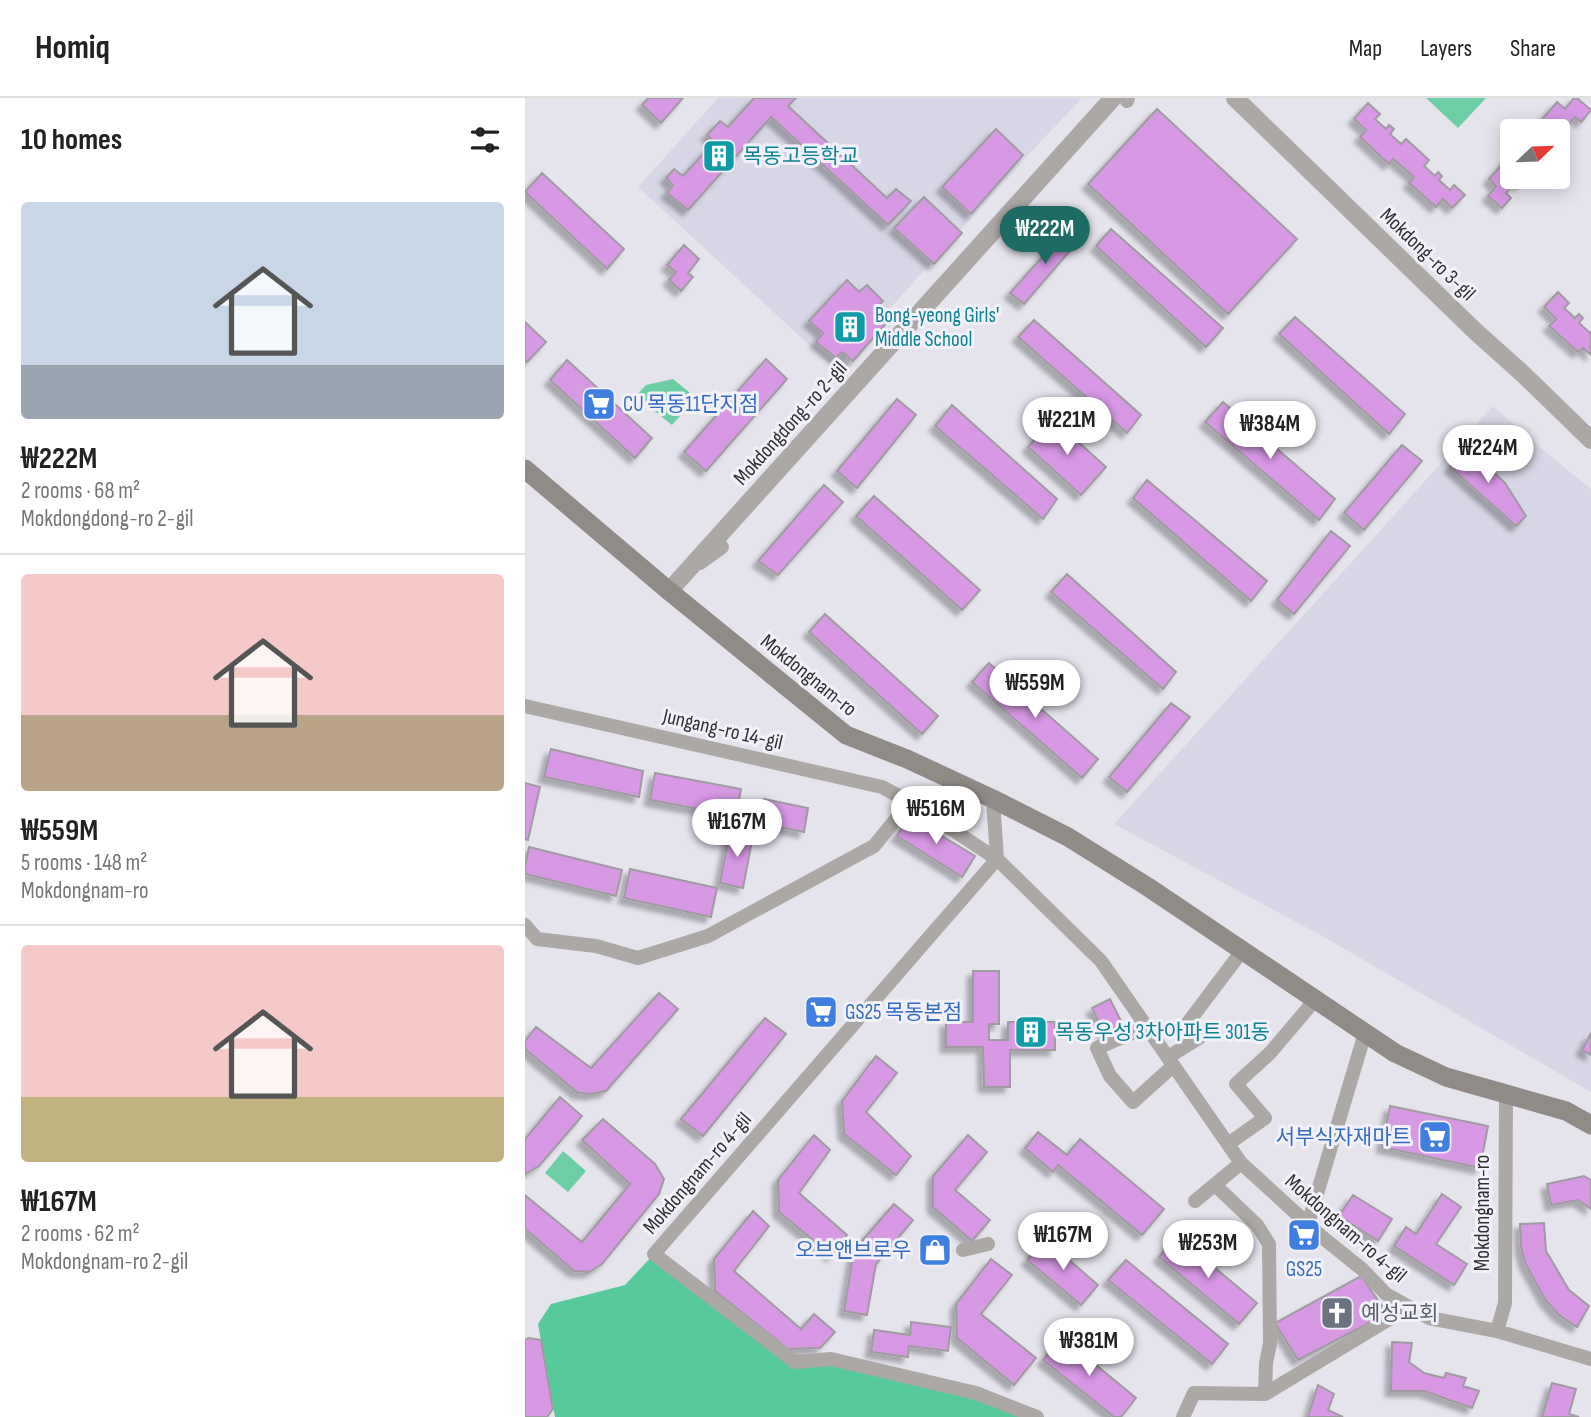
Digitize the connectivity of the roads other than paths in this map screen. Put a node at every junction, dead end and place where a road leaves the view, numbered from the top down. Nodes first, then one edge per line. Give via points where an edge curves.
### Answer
1 (1235, 98) edge
2 (1123, 99) edge
3 (1591, 440) edge
4 (525, 469) edge
5 (722, 547) dead end
6 (685, 573) junction
7 (669, 591) junction
8 (525, 706) edge
9 (993, 799) junction
10 (909, 802) junction
11 (968, 840) joint
12 (997, 859) junction
13 (525, 925) edge
14 (1242, 951) junction
15 (1315, 1000) junction
16 (1146, 1027) junction
17 (1365, 1033) junction
18 (1171, 1062) junction
19 (1506, 1094) junction
20 (1591, 1125) edge
21 (1228, 1144) junction
22 (1241, 1164) junction
23 (1215, 1185) junction
24 (1195, 1201) dead end
25 (1308, 1224) junction
26 (988, 1244) dead end
27 (963, 1250) dead end
28 (1409, 1307) junction
29 (1497, 1331) junction
30 (1591, 1359) edge
31 (1265, 1394) junction
32 (1037, 1417) edge
33 (1183, 1417) edge

1 - 3 street, Mokdong-ro 3-gil
2 - 6 street, Mokdongdong-ro 2-gil
4 - 7 main road, Mokdongnam-ro
5 - 6 street
6 - 7 street, Mokdongdong-ro 2-gil
7 - 9 main road, Mokdongnam-ro via 846,736
8 - 10 street, Jungang-ro 14-gil via 882,787
9 - 12 street
9 - 14 main road, Mokdongnam-ro via 1068,837
10 - 11 street, Jungang-ro 14-gil
10 - 13 street via 874,846 708,936 638,958 596,946 537,939
11 - 12 street, Mokdongnam-ro 4-gil
12 - 16 street, Mokdongnam-ro 4-gil via 1101,961
12 - 32 street, Mokdongnam-ro 4-gil via 654,1254 795,1362 831,1359 976,1393
14 - 15 main road, Mokdongnam-ro
14 - 18 street via 1187,1024 1199,1038
15 - 17 main road, Mokdongnam-ro
15 - 21 street via 1270,1053 1236,1084 1265,1118
16 - 18 street, Mokdongnam-ro 4-gil
16 - 18 street via 1097,1048 1110,1076 1133,1102
17 - 19 main road, Mokdongnam-ro via 1446,1077
17 - 25 street
18 - 21 street, Mokdongnam-ro 4-gil
19 - 20 main road, Mokdongnam-ro via 1566,1111
19 - 29 street, Mokdongnam-ro via 1504,1303
21 - 22 street, Mokdongnam-ro 4-gil
22 - 23 street
22 - 25 street, Mokdongnam-ro 4-gil
23 - 24 street
23 - 31 street via 1257,1225 1269,1244 1270,1344
25 - 28 street, Mokdongnam-ro 4-gil via 1386,1294
26 - 27 street
28 - 29 street, Mokdongnam-ro 4-gil via 1429,1318
28 - 31 street
29 - 30 street, Mokdongnam-ro 4-gil
31 - 33 street via 1193,1393

